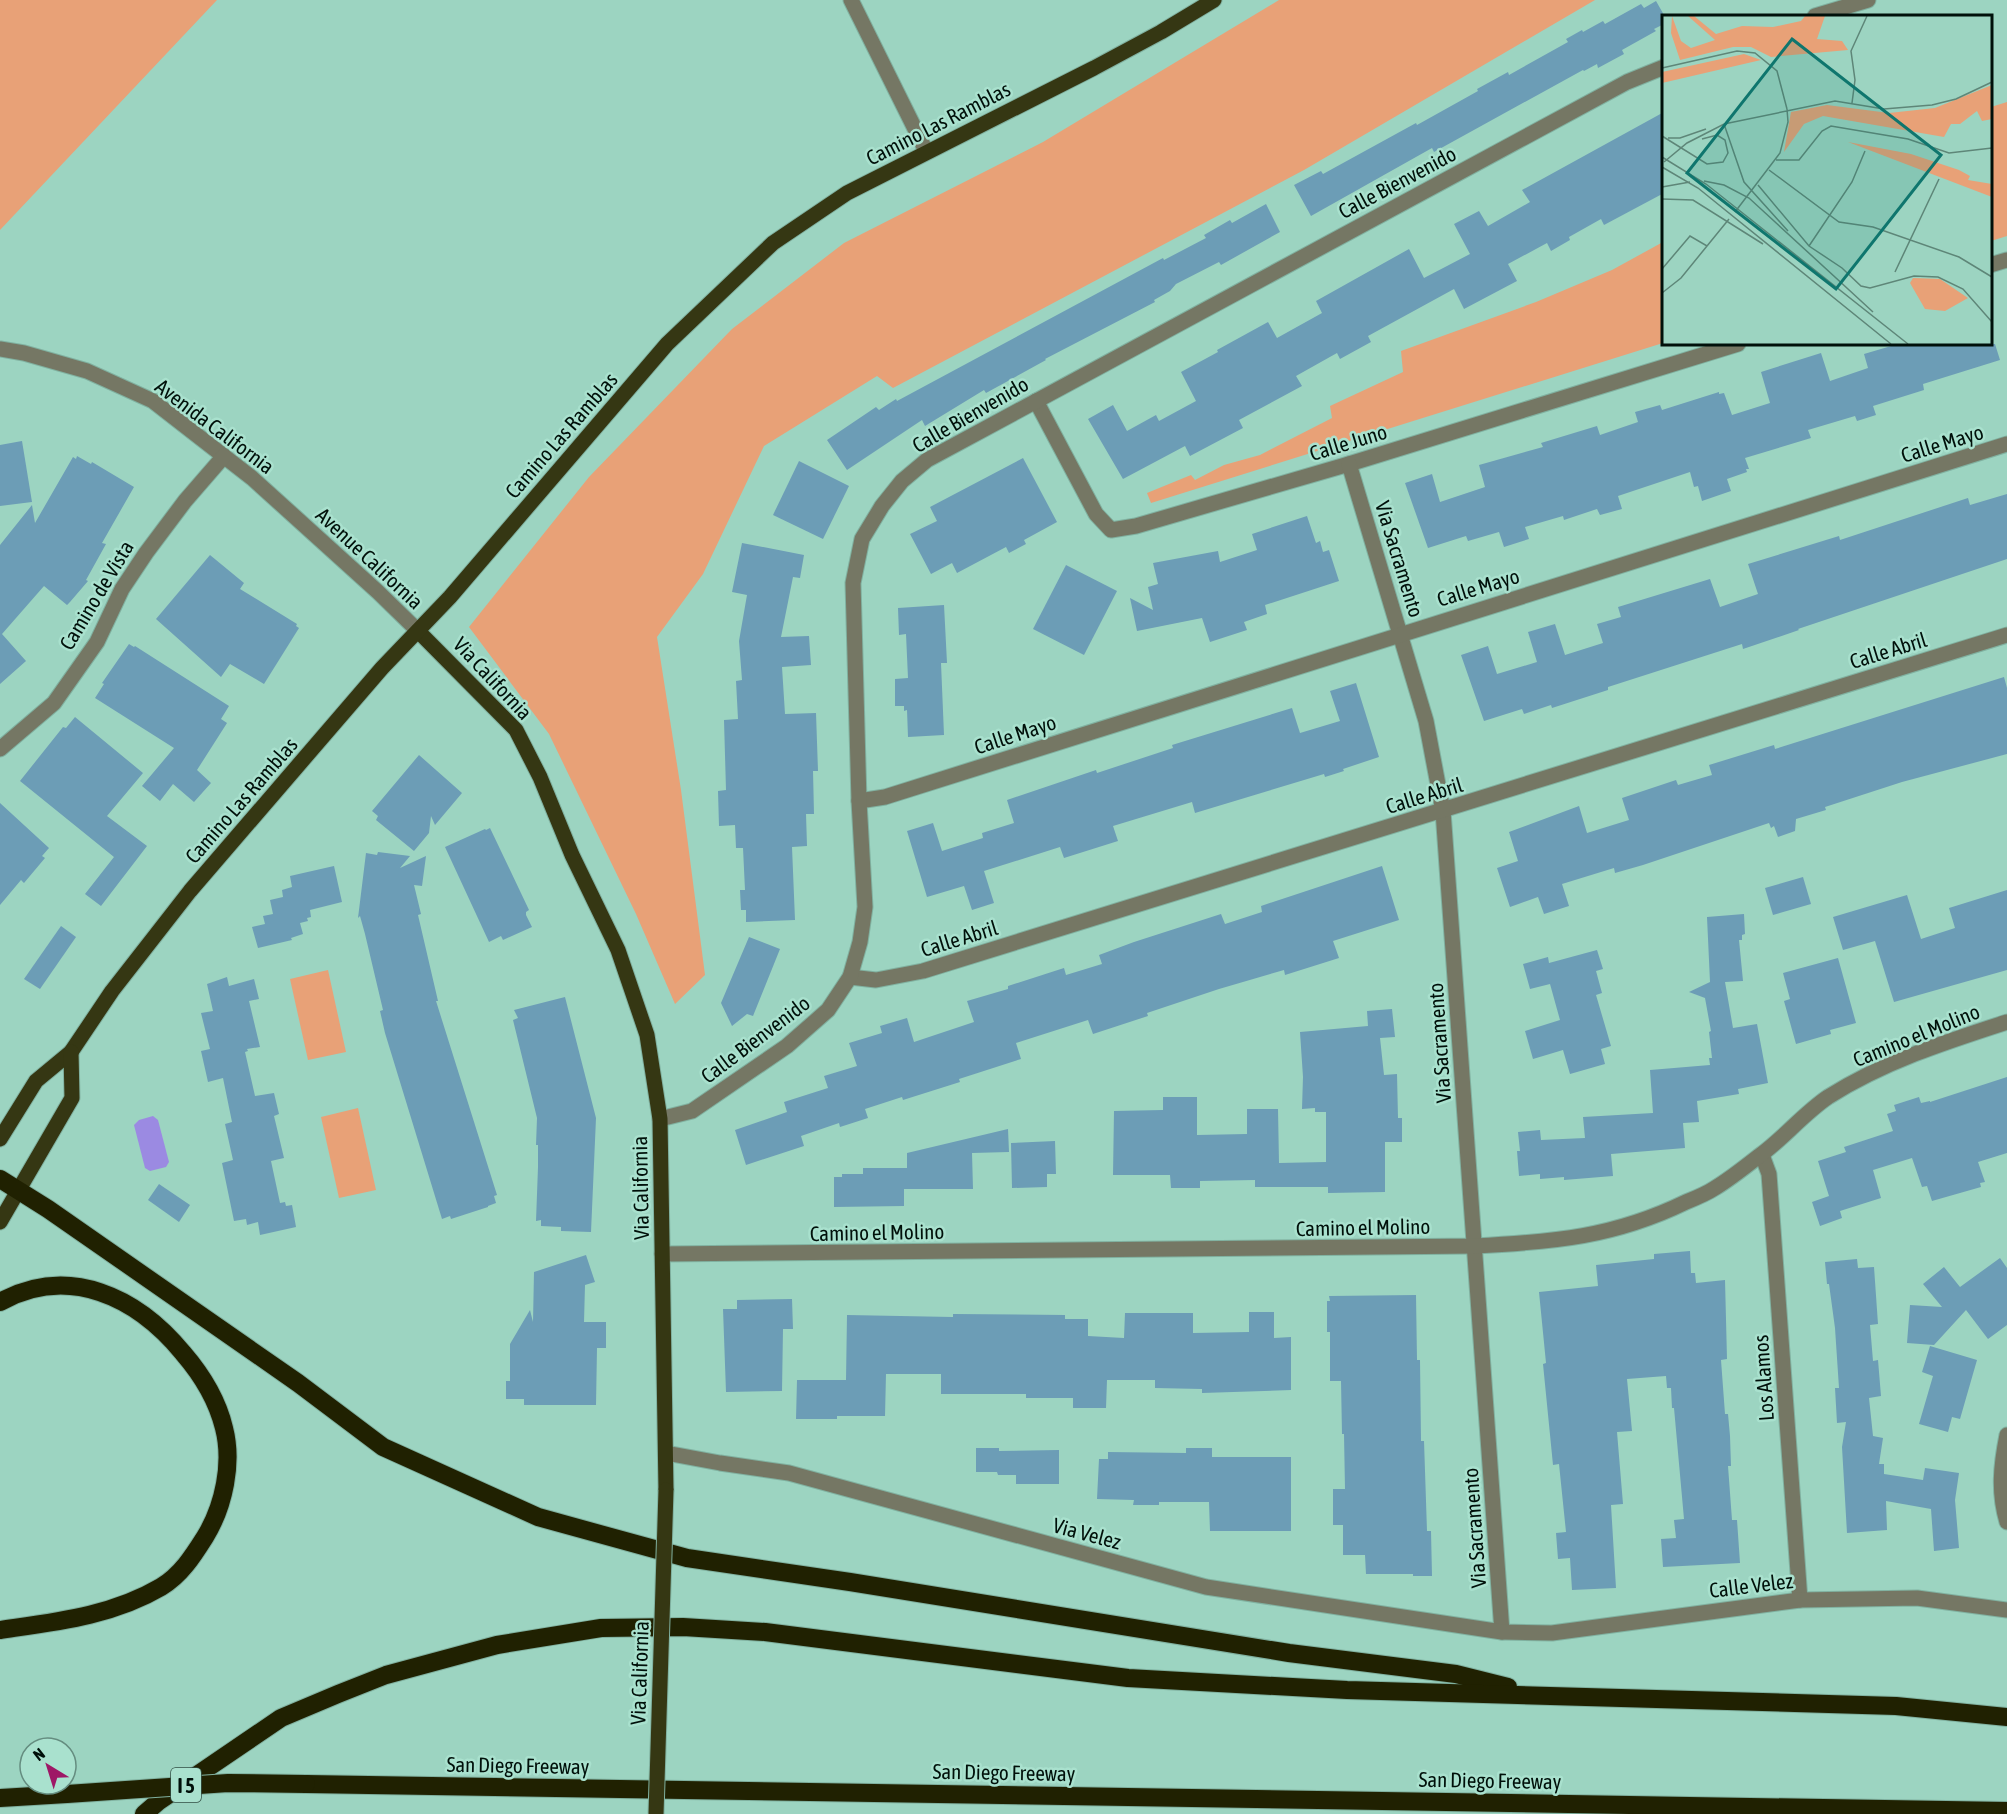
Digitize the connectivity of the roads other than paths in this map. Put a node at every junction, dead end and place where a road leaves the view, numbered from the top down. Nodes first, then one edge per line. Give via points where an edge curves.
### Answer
1 (851, 0) edge
2 (1214, 0) edge
3 (1868, 0) edge
4 (1818, 15) edge
5 (1662, 68) edge
6 (926, 151) junction
7 (2007, 260) edge
8 (1992, 264) edge
9 (1735, 345) edge
10 (0, 349) edge
11 (1036, 401) junction
12 (2007, 444) edge
13 (224, 456) junction
14 (1349, 464) junction
15 (294, 517) joint
16 (418, 631) junction
17 (1401, 633) junction
18 (2007, 635) edge
19 (0, 749) edge
20 (859, 801) junction
21 (1443, 811) junction
22 (850, 977) junction
23 (2007, 1022) edge
24 (71, 1052) junction
25 (660, 1119) junction
26 (0, 1139) edge
27 (1762, 1155) junction
28 (0, 1179) edge
29 (18, 1190) junction
30 (0, 1222) edge
31 (1475, 1246) junction
32 (662, 1254) junction
33 (0, 1302) edge
34 (2007, 1435) edge
35 (666, 1453) junction
36 (2007, 1522) edge
37 (1800, 1600) junction
38 (2007, 1610) edge
39 (0, 1630) edge
40 (1502, 1632) junction
41 (1538, 1696) junction
42 (2007, 1717) edge
43 (0, 1798) edge
44 (2007, 1811) edge
45 (144, 1814) edge
46 (656, 1814) edge

1 - 6 street
2 - 6 main road, Camino Las Ramblas via 1094,68
3 - 4 street
5 - 11 street, Calle Bienvenido via 1627,82
6 - 16 main road, Camino Las Ramblas via 848,193 773,243 667,344
7 - 8 street
9 - 14 street, Calle Juno
10 - 13 street, Avenida California via 87,371 153,401
11 - 14 street, Calle Juno via 1096,514 1112,530
11 - 20 street, Calle Bienvenido via 927,460 902,481 862,539 853,583
12 - 17 street, Calle Mayo
13 - 15 street, Avenida California
13 - 19 street, Camino de Vista via 146,553 122,589 97,642 54,703
14 - 17 street, Via Sacramento
15 - 16 street, Avenue California
16 - 24 main road, Camino Las Ramblas via 190,891 112,991
16 - 25 main road, Via California via 516,730 540,777 618,950 647,1035
17 - 20 street, Calle Mayo via 896,793
17 - 21 street, Via Sacramento via 1426,721
18 - 21 street, Calle Abril
20 - 22 street, Calle Bienvenido via 865,907
21 - 22 street, Calle Abril via 923,971 876,980
21 - 31 street, Via Sacramento
22 - 25 street, Calle Bienvenido via 828,1010 787,1046 692,1111
23 - 27 street, Camino el Molino via 1912,1054 1864,1076 1826,1099
24 - 26 main road, Camino Las Ramblas via 36,1081
24 - 29 main road via 72,1098
25 - 32 main road, Via California
27 - 31 street, Camino el Molino via 1714,1189 1626,1227 1533,1243
27 - 37 street, Los Alamos via 1769,1174
28 - 29 highway
29 - 30 main road
29 - 41 highway via 298,1383 383,1447 538,1517 687,1558 1289,1653 1456,1674
31 - 32 street, Camino el Molino
31 - 40 street, Via Sacramento
32 - 35 main road, Via California
33 - 39 highway via 17,1293 55,1286 78,1287 97,1290 136,1308 166,1333 206,1382 225,1430 227,1457 224,1491 213,1523 171,1579 105,1612
34 - 36 street via 2001,1462 2001,1503
35 - 40 street, Via Velez via 789,1473 1206,1587
35 - 46 main road, Via California, bridge
37 - 38 street, Calle Velez via 1917,1598
37 - 40 street, Calle Velez via 1552,1633
41 - 42 highway via 1896,1706
41 - 45 highway via 1128,1678 765,1632 601,1628 497,1645 386,1676 338,1694 281,1718
43 - 44 highway, San Diego Freeway / I 5, bridge via 228,1783

